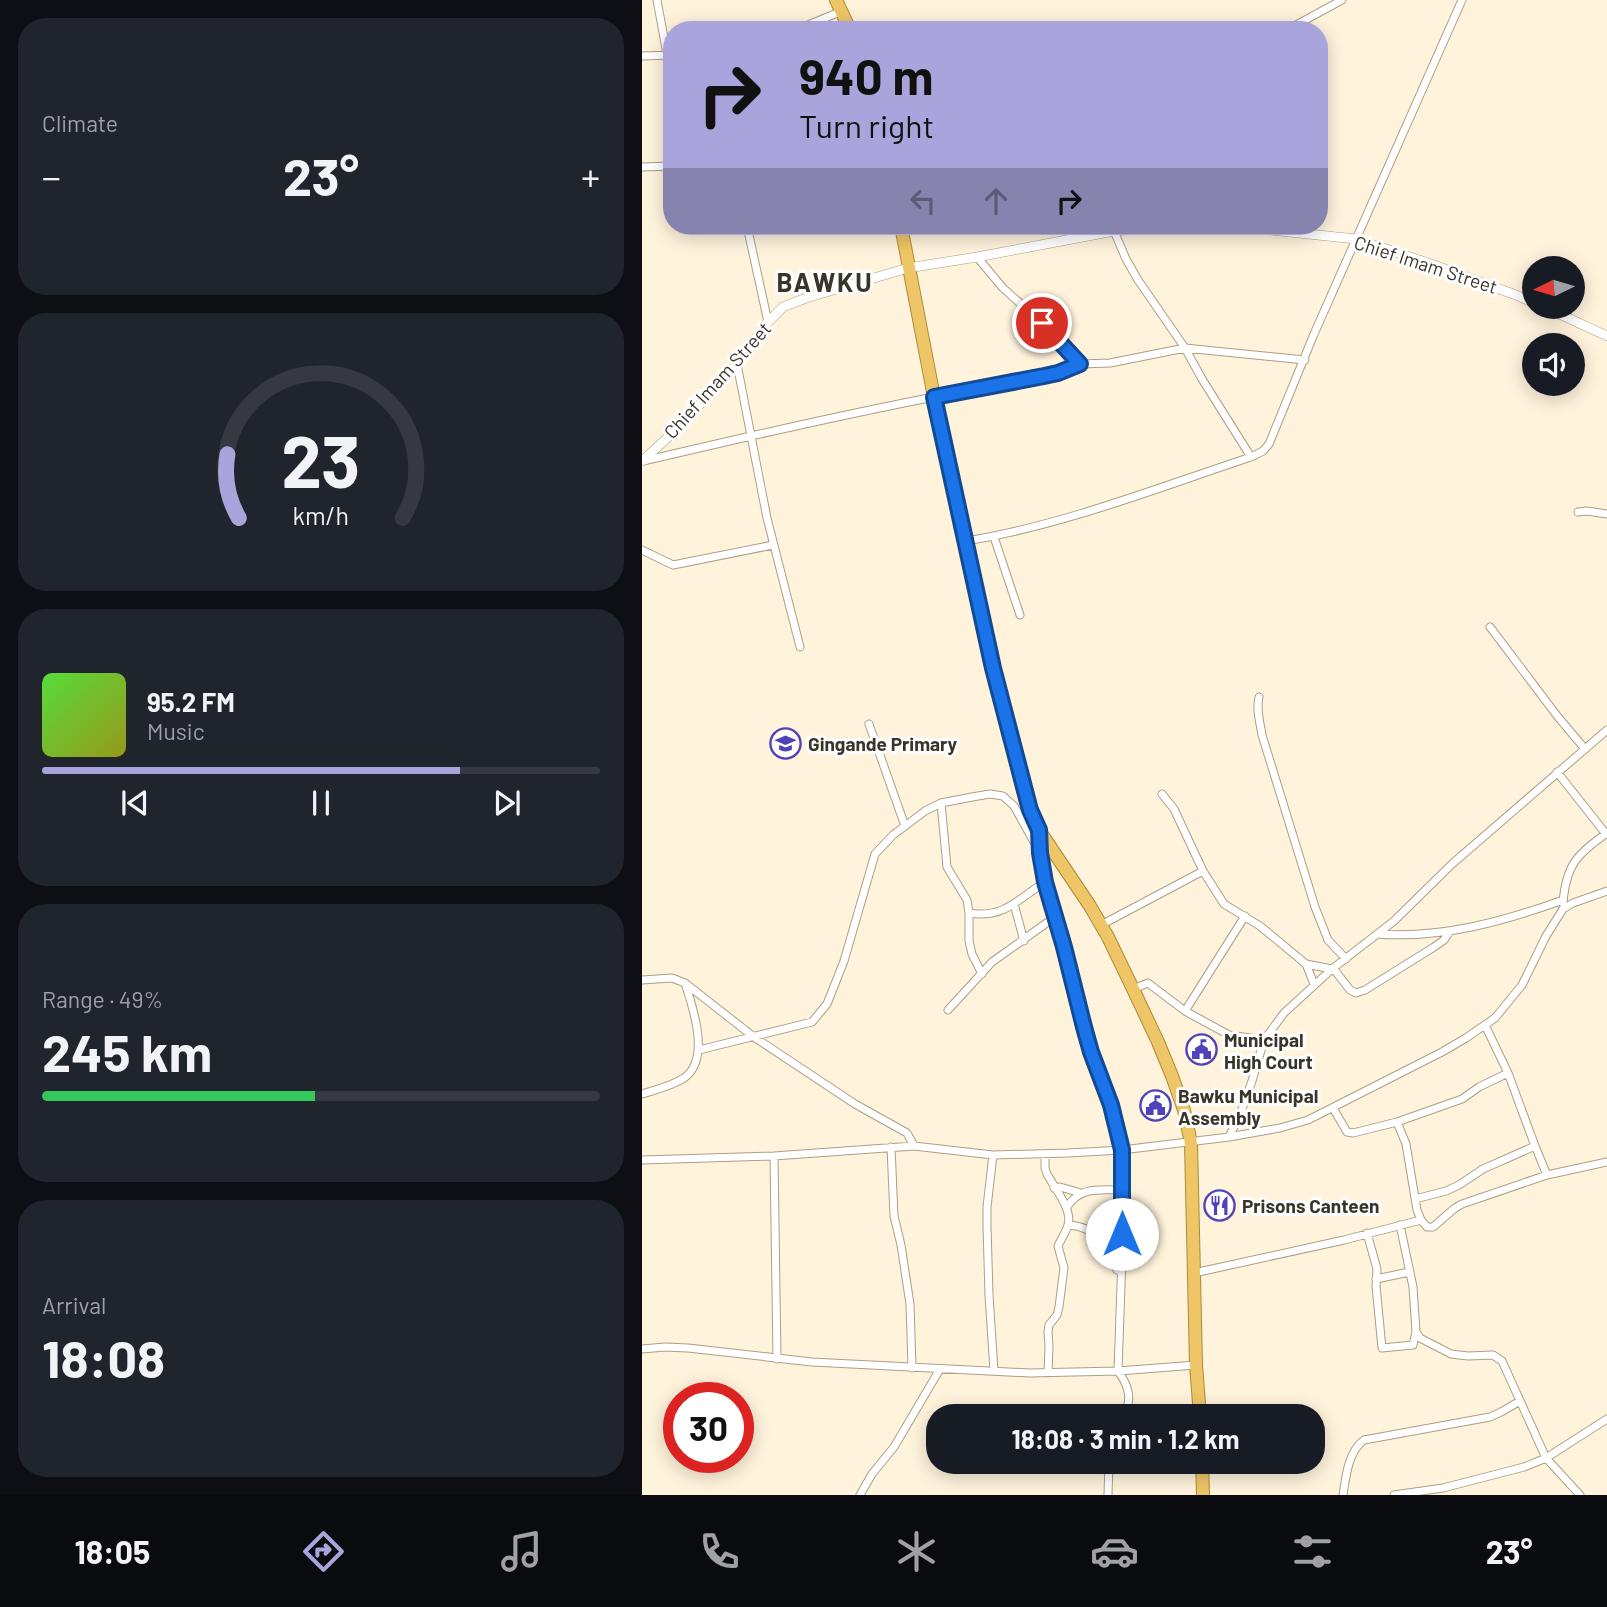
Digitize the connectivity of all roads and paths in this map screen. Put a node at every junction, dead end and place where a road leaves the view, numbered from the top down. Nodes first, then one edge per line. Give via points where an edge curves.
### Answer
1 (657, 0) edge
2 (1342, 0) edge
3 (1462, 0) edge
4 (839, 6) edge
5 (812, 21) edge
6 (1304, 21) edge
7 (663, 28) edge
8 (663, 55) edge
9 (642, 56) edge
10 (663, 166) edge
11 (642, 167) edge
12 (749, 235) edge
13 (902, 235) edge
14 (1093, 235) edge
15 (1116, 235) edge
16 (1318, 235) edge
17 (1356, 239) junction
18 (977, 257) junction
19 (908, 268) junction
20 (1522, 298) edge
21 (1570, 319) edge
22 (768, 322) junction
23 (1607, 336) edge
24 (1185, 348) junction
25 (1305, 360) junction
26 (737, 364) junction
27 (1080, 364) junction
28 (934, 397) junction
29 (751, 436) junction
30 (1251, 457) junction
31 (642, 461) edge
32 (1578, 512) dead end
33 (1607, 514) edge
34 (994, 537) junction
35 (966, 541) junction
36 (773, 545) junction
37 (642, 550) edge
38 (1020, 615) dead end
39 (1490, 627) dead end
40 (800, 647) dead end
41 (1259, 697) dead end
42 (869, 724) dead end
43 (1607, 730) edge
44 (1585, 749) junction
45 (1557, 772) junction
46 (1162, 794) dead end
47 (941, 803) junction
48 (904, 826) junction
49 (1039, 830) junction
50 (1606, 834) edge
51 (1040, 853) junction
52 (1203, 871) junction
53 (1045, 882) junction
54 (1607, 891) edge
55 (1563, 900) junction
56 (1014, 904) junction
57 (1564, 909) junction
58 (969, 913) junction
59 (1245, 916) junction
60 (1055, 917) junction
61 (1101, 925) junction
62 (1450, 931) junction
63 (1378, 934) junction
64 (1024, 941) junction
65 (1346, 959) junction
66 (1306, 964) junction
67 (1332, 969) junction
68 (982, 974) junction
69 (642, 980) edge
70 (685, 983) junction
71 (1314, 985) junction
72 (1133, 989) junction
73 (948, 1010) dead end
74 (1185, 1011) junction
75 (1485, 1025) junction
76 (754, 1037) junction
77 (1264, 1040) junction
78 (699, 1050) junction
79 (1508, 1073) junction
80 (642, 1094) edge
81 (1333, 1108) junction
82 (1397, 1122) junction
83 (1229, 1137) junction
84 (1191, 1143) junction
85 (914, 1146) junction
86 (1536, 1146) junction
87 (891, 1147) junction
88 (1122, 1150) junction
89 (1045, 1154) junction
90 (993, 1155) junction
91 (774, 1156) junction
92 (642, 1160) edge
93 (1607, 1162) edge
94 (1547, 1175) junction
95 (1054, 1188) junction
96 (1122, 1190) junction
97 (1081, 1193) junction
98 (1415, 1199) junction
99 (1067, 1207) junction
100 (1421, 1220) junction
101 (1068, 1225) junction
102 (1400, 1225) junction
103 (1367, 1233) junction
104 (1121, 1271) junction
105 (1409, 1272) junction
106 (1194, 1273) junction
107 (1376, 1279) junction
108 (1416, 1332) junction
109 (642, 1349) edge
110 (777, 1359) junction
111 (1197, 1365) junction
112 (912, 1368) junction
113 (940, 1369) junction
114 (994, 1371) junction
115 (1118, 1371) junction
116 (1049, 1373) junction
117 (1520, 1401) junction
118 (1129, 1404) edge
119 (1199, 1404) edge
120 (1607, 1419) edge
121 (1546, 1458) junction
122 (1109, 1474) edge
123 (1202, 1474) edge
124 (1422, 1493) edge
125 (860, 1495) edge
126 (1108, 1495) edge
127 (1203, 1495) edge
128 (1343, 1495) edge
129 (1394, 1495) edge
130 (1580, 1495) edge

1 - 7 street
2 - 6 street
3 - 17 street
4 - 5 street
8 - 9 street
10 - 11 street
12 - 22 street
13 - 19 highway
14 - 18 street, Chief Imam Street
15 - 24 street via 1138,280
16 - 17 street, Chief Imam Street
17 - 20 street, Chief Imam Street
17 - 25 street
18 - 19 street, Chief Imam Street
18 - 27 street
19 - 22 street, Chief Imam Street via 806,298 783,307
19 - 28 highway
21 - 23 street
22 - 26 street, Chief Imam Street
24 - 25 street
24 - 27 street via 1110,363
24 - 30 street
25 - 30 street via 1269,444
26 - 29 street
26 - 31 street, Chief Imam Street
27 - 28 street via 1058,373
28 - 29 street
28 - 35 highway
29 - 31 street
29 - 36 street
30 - 34 street via 1080,514
32 - 33 street
34 - 35 street
34 - 38 street
35 - 49 highway via 1008,731
36 - 37 street via 673,565
36 - 40 street
39 - 44 street
41 - 65 street via 1262,735 1315,907 1328,940
42 - 48 street
43 - 44 street
44 - 45 street
45 - 50 street
45 - 63 street
46 - 52 street via 1174,809
47 - 48 street
47 - 51 street via 1003,796 1014,806
47 - 58 street via 947,867 967,900
48 - 76 street via 875,854 827,1004 812,1022
49 - 51 street
49 - 61 highway
50 - 55 street via 1574,861
51 - 53 street
52 - 59 street via 1224,904
52 - 61 street
53 - 56 street
53 - 60 street
54 - 57 street
55 - 57 street
55 - 62 street
56 - 58 street via 989,914
56 - 64 street
57 - 75 street via 1522,985
58 - 68 street via 969,941
59 - 66 street
59 - 74 street
60 - 64 street
60 - 88 street
61 - 72 highway
62 - 63 street
62 - 67 street via 1434,947 1356,993
63 - 65 street
64 - 68 street
65 - 67 street
66 - 67 street
66 - 71 street
67 - 71 street
68 - 73 street
69 - 70 street via 672,978
70 - 76 street
70 - 78 street
71 - 77 street
72 - 74 street via 1148,983
72 - 84 highway via 1172,1076
74 - 77 street via 1229,1035
75 - 79 street
75 - 81 street
76 - 78 street
76 - 85 street via 907,1133
77 - 83 street
78 - 80 street via 685,1078
79 - 82 street via 1462,1099
79 - 86 street
81 - 82 street via 1350,1133
81 - 83 street via 1299,1123
82 - 98 street via 1406,1144
83 - 84 street
84 - 88 street
84 - 106 highway
85 - 87 street
85 - 90 street
86 - 94 street
86 - 98 street via 1446,1191
87 - 91 street
87 - 112 street via 894,1216 910,1304
88 - 89 street
88 - 96 street
89 - 90 street
89 - 95 street via 1045,1168
90 - 114 street via 987,1226
91 - 92 street
91 - 110 street
93 - 94 street
94 - 100 street via 1455,1208 1433,1227
95 - 97 street
95 - 99 street
96 - 97 street
96 - 104 street
97 - 99 street
98 - 100 street
99 - 101 street
100 - 102 street
101 - 104 street via 1098,1235
101 - 116 street via 1058,1246 1064,1268 1057,1315 1047,1332
102 - 103 street
102 - 105 street
103 - 106 street
103 - 107 street
104 - 115 street
105 - 107 street
105 - 108 street
106 - 111 highway
107 - 108 street via 1382,1348 1413,1345
108 - 117 street via 1451,1354 1493,1355 1502,1362
109 - 110 street via 688,1348
110 - 112 street
111 - 115 street
111 - 119 highway
112 - 113 street
113 - 114 street
113 - 125 street
114 - 116 street
115 - 116 street
115 - 118 street
117 - 121 street
117 - 128 street via 1490,1417 1364,1440 1347,1471
120 - 121 street
121 - 124 street
121 - 130 street
122 - 126 street
123 - 127 highway
124 - 129 street

